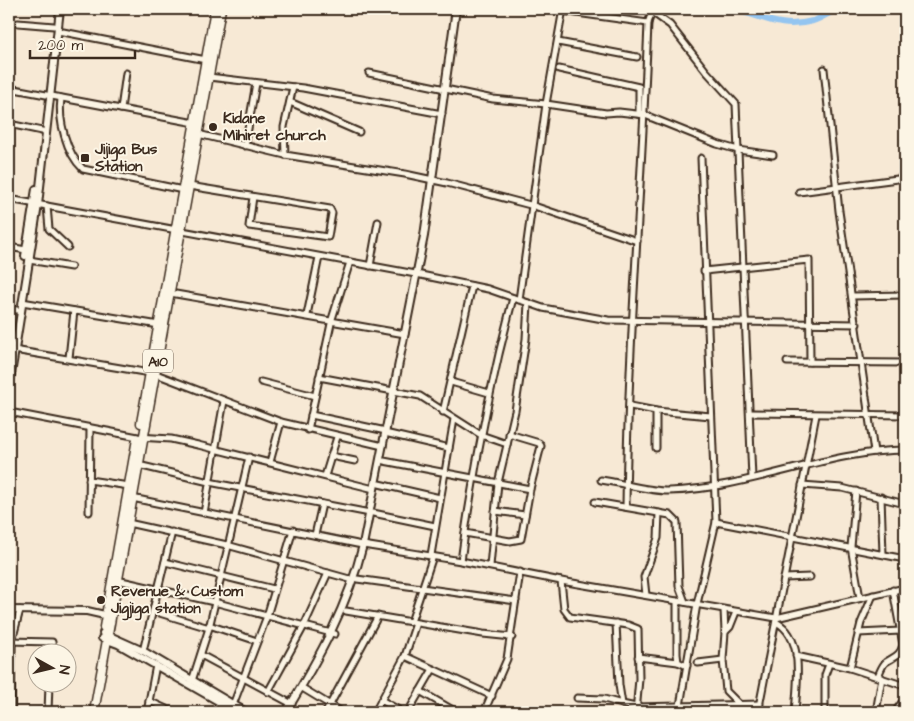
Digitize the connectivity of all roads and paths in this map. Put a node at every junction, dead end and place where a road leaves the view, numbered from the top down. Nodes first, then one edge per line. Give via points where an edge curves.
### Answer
1 (56, 9) edge
2 (60, 9) edge
3 (215, 9) edge
4 (221, 9) edge
5 (456, 9) edge
6 (460, 9) edge
7 (548, 9) edge
8 (563, 10) edge
9 (18, 23) dead end
10 (648, 23) junction
11 (56, 28) junction
12 (558, 42) junction
13 (637, 57) dead end
14 (206, 60) junction
15 (559, 69) dead end
16 (824, 69) dead end
17 (126, 73) dead end
18 (369, 73) dead end
19 (209, 77) junction
20 (256, 83) junction
21 (294, 87) junction
22 (9, 88) edge
23 (447, 88) junction
24 (48, 96) junction
25 (61, 98) junction
26 (290, 102) junction
27 (546, 104) junction
28 (121, 109) junction
29 (442, 114) junction
30 (642, 115) junction
31 (195, 122) junction
32 (9, 124) edge
33 (42, 131) junction
34 (359, 132) dead end
35 (198, 134) junction
36 (245, 146) junction
37 (738, 150) junction
38 (285, 155) junction
39 (773, 155) dead end
40 (701, 158) dead end
41 (905, 178) edge
42 (434, 180) junction
43 (836, 186) junction
44 (186, 188) junction
45 (799, 192) dead end
46 (253, 198) junction
47 (9, 199) edge
48 (36, 204) junction
49 (47, 206) junction
50 (534, 206) junction
51 (378, 222) dead end
52 (178, 229) junction
53 (635, 240) junction
54 (9, 247) edge
55 (68, 247) dead end
56 (26, 250) junction
57 (319, 257) junction
58 (29, 260) junction
59 (350, 262) junction
60 (370, 266) junction
61 (71, 267) dead end
62 (744, 268) junction
63 (704, 271) junction
64 (419, 274) junction
65 (472, 286) junction
66 (170, 293) junction
67 (905, 295) edge
68 (853, 296) junction
69 (513, 298) junction
70 (519, 300) junction
71 (22, 302) junction
72 (528, 303) junction
73 (9, 309) edge
74 (17, 310) junction
75 (74, 311) junction
76 (307, 315) junction
77 (332, 319) junction
78 (632, 320) junction
79 (708, 323) junction
80 (747, 323) junction
81 (810, 324) junction
82 (857, 324) junction
83 (159, 325) junction
84 (405, 334) junction
85 (11, 347) edge
86 (69, 358) junction
87 (9, 360) edge
88 (787, 362) dead end
89 (810, 362) junction
90 (862, 363) junction
91 (905, 363) edge
92 (153, 374) junction
93 (319, 377) junction
94 (262, 382) dead end
95 (451, 382) junction
96 (9, 387) edge
97 (395, 391) junction
98 (489, 393) junction
99 (315, 396) junction
100 (224, 401) junction
101 (630, 406) junction
102 (656, 411) junction
103 (9, 412) edge
104 (444, 412) junction
105 (750, 413) junction
106 (311, 414) junction
107 (869, 414) junction
108 (816, 415) junction
109 (905, 415) edge
110 (712, 416) junction
111 (454, 419) junction
112 (281, 422) junction
113 (90, 429) junction
114 (308, 430) junction
115 (387, 433) junction
116 (509, 434) junction
117 (481, 435) junction
118 (337, 436) junction
119 (140, 437) junction
120 (507, 444) junction
121 (383, 446) junction
122 (215, 448) junction
123 (448, 448) junction
124 (656, 448) dead end
125 (905, 450) edge
126 (874, 452) junction
127 (331, 456) junction
128 (249, 457) junction
129 (384, 461) junction
130 (270, 462) junction
131 (355, 462) dead end
132 (138, 465) junction
133 (806, 467) junction
134 (444, 473) junction
135 (325, 476) junction
136 (472, 478) junction
137 (752, 478) junction
138 (89, 480) junction
139 (602, 480) dead end
140 (209, 482) junction
141 (498, 482) junction
142 (626, 484) junction
143 (802, 485) junction
144 (129, 486) junction
145 (377, 486) junction
146 (714, 486) junction
147 (242, 488) junction
148 (530, 489) junction
149 (856, 491) junction
150 (881, 497) junction
151 (132, 498) junction
152 (440, 498) junction
153 (595, 502) dead end
154 (322, 504) junction
155 (905, 504) edge
156 (626, 507) junction
157 (495, 511) junction
158 (89, 512) dead end
159 (204, 513) junction
160 (372, 513) junction
161 (659, 513) junction
162 (525, 515) junction
163 (234, 519) junction
164 (716, 522) junction
165 (128, 523) junction
166 (435, 526) junction
167 (293, 530) junction
168 (172, 532) junction
169 (465, 532) junction
170 (315, 535) junction
171 (792, 536) junction
172 (492, 538) junction
173 (227, 545) junction
174 (365, 545) junction
175 (851, 547) junction
176 (883, 554) junction
177 (432, 556) junction
178 (905, 559) edge
179 (283, 560) junction
180 (461, 560) junction
181 (165, 562) junction
182 (490, 566) junction
183 (520, 572) junction
184 (328, 573) junction
185 (221, 574) junction
186 (810, 577) dead end
187 (784, 578) junction
188 (117, 580) junction
189 (355, 580) junction
190 (561, 582) junction
191 (158, 588) junction
192 (424, 588) junction
193 (905, 588) edge
194 (274, 589) junction
195 (894, 590) junction
196 (646, 595) junction
197 (873, 595) junction
198 (860, 598) junction
199 (516, 601) junction
200 (677, 601) junction
201 (214, 602) junction
202 (685, 602) junction
203 (697, 604) junction
204 (9, 610) edge
205 (20, 610) junction
206 (724, 610) junction
207 (153, 611) junction
208 (346, 611) junction
209 (736, 612) junction
210 (108, 616) junction
211 (266, 616) junction
212 (378, 616) junction
213 (776, 620) junction
214 (414, 622) junction
215 (616, 623) junction
216 (209, 626) junction
217 (304, 626) junction
218 (901, 631) junction
219 (725, 632) junction
220 (858, 633) junction
221 (334, 634) junction
222 (105, 636) junction
223 (512, 637) junction
224 (11, 641) edge
225 (257, 641) junction
226 (52, 644) edge
227 (143, 651) junction
228 (202, 655) junction
229 (405, 656) junction
230 (796, 656) junction
231 (638, 657) junction
232 (723, 660) junction
233 (678, 662) junction
234 (698, 663) dead end
235 (829, 664) junction
236 (156, 665) junction
237 (687, 666) junction
238 (433, 668) junction
239 (850, 668) junction
240 (880, 677) junction
241 (243, 679) junction
242 (192, 681) junction
243 (905, 686) edge
244 (304, 689) junction
245 (420, 691) junction
246 (268, 692) junction
247 (49, 694) edge
248 (492, 696) junction
249 (577, 698) dead end
250 (905, 698) edge
251 (381, 700) junction
252 (149, 701) junction
253 (220, 703) junction
254 (292, 704) junction
255 (622, 704) junction
256 (760, 704) junction
257 (233, 705) junction
258 (331, 705) junction
259 (740, 705) junction
260 (680, 709) edge
261 (636, 710) edge
262 (11, 712) edge
263 (38, 712) edge
264 (48, 712) edge
265 (89, 712) edge
266 (94, 712) edge
267 (147, 712) edge
268 (173, 712) edge
269 (214, 712) edge
270 (237, 712) edge
271 (246, 712) edge
272 (286, 712) edge
273 (290, 712) edge
274 (326, 712) edge
275 (342, 712) edge
276 (375, 712) edge
277 (402, 712) edge
278 (408, 712) edge
279 (456, 712) edge
280 (484, 712) edge
281 (758, 712) edge
282 (795, 712) edge
283 (825, 712) edge
284 (876, 712) edge
285 (895, 712) edge

1 - 11 main road
2 - 11 main road
3 - 14 highway, A10
4 - 19 highway, A10
5 - 23 main road
6 - 23 main road
7 - 8 street
8 - 10 street
8 - 12 street
9 - 11 street
10 - 30 street
10 - 37 street via 652,12 670,25 736,104
11 - 14 street
11 - 24 main road
12 - 13 street
12 - 27 street
14 - 31 highway, A10
15 - 30 street via 639,87
16 - 43 street
17 - 28 street
18 - 23 street
19 - 20 street
19 - 35 highway, A10
20 - 21 street
20 - 36 street
21 - 26 street
21 - 29 street
22 - 24 street
23 - 27 street via 492,99
23 - 29 main road
23 - 42 main road
24 - 25 street
24 - 33 main road
24 - 48 main road
25 - 28 street
25 - 44 street via 59,117 65,138 83,169
26 - 34 street
26 - 38 street via 284,126
27 - 30 street
27 - 50 street
28 - 31 street
29 - 42 main road
30 - 37 street
30 - 53 street
31 - 44 highway, A10
32 - 33 street
33 - 48 main road
35 - 36 street
35 - 44 highway, A10
36 - 38 street
37 - 39 street
37 - 62 street
38 - 42 street
40 - 63 street
41 - 43 street
42 - 50 street
42 - 64 main road
43 - 45 street
43 - 68 street
44 - 46 street
44 - 52 highway, A10
46 - 46 street via 330,209 328,237 249,226
47 - 48 street
48 - 49 street
48 - 56 main road
48 - 58 main road
49 - 52 street
49 - 55 street via 49,229
50 - 53 street
50 - 70 street
51 - 60 street
52 - 57 street
52 - 66 highway, A10
52 - 83 highway, A10
53 - 78 street
54 - 56 street
56 - 74 main road
57 - 59 street
57 - 76 street
58 - 61 street
58 - 71 main road
59 - 60 street
59 - 77 street
60 - 64 street
62 - 63 street
62 - 80 street
62 - 81 street via 809,260
63 - 79 street
64 - 65 street
64 - 84 main road
64 - 97 main road
65 - 69 street
65 - 95 street
66 - 76 street
66 - 92 highway, A10
67 - 68 street
68 - 82 street
69 - 70 street
69 - 98 street
70 - 72 street
71 - 75 street
71 - 85 main road
72 - 78 street via 608,320
72 - 116 street via 526,339
73 - 74 street
74 - 85 main road
75 - 83 street
75 - 86 street
76 - 77 street
77 - 84 street
77 - 93 street
78 - 79 street
78 - 101 street
79 - 80 street
79 - 110 street
80 - 81 street
80 - 105 street
81 - 82 street
81 - 89 street
82 - 90 street
83 - 92 highway, A10
84 - 97 main road
85 - 86 street
85 - 87 main road
85 - 96 main road
86 - 92 street
88 - 89 street
89 - 90 street
90 - 91 street
90 - 107 street
92 - 100 street
92 - 119 highway, A10
93 - 97 street
93 - 99 street
94 - 99 street
95 - 98 street
95 - 104 street
97 - 104 street via 420,396
97 - 115 main road
98 - 117 street
99 - 106 street
100 - 112 street
100 - 122 street
101 - 102 street
101 - 142 street
102 - 110 street
102 - 124 street
103 - 113 street
104 - 111 street
105 - 108 street
105 - 137 street
106 - 114 street
106 - 115 street
107 - 108 street
107 - 109 street
107 - 126 street
108 - 133 street
110 - 146 street
111 - 117 street
111 - 123 street
112 - 114 street
112 - 130 street
113 - 119 street
113 - 138 street
114 - 118 street
115 - 121 main road
115 - 123 street
115 - 129 main road
116 - 120 street
116 - 148 street via 541,444
117 - 120 street
117 - 136 street
118 - 121 street
118 - 127 street
119 - 122 street via 171,439
119 - 132 highway, A10
119 - 144 highway, A10
120 - 141 street
121 - 145 main road
122 - 128 street
122 - 140 street
123 - 134 street
125 - 126 street
126 - 133 street
127 - 131 street
127 - 135 street
128 - 130 street
128 - 147 street
129 - 134 street
129 - 145 main road
130 - 135 street
132 - 140 street
132 - 151 highway, A10
133 - 137 street
133 - 143 street
134 - 136 street
134 - 152 street
135 - 145 street
136 - 141 street
136 - 169 street
137 - 146 street
138 - 144 street
138 - 158 street
139 - 142 street
140 - 147 street
140 - 159 street
141 - 148 street
141 - 157 street
142 - 146 street via 667,491
142 - 156 street
143 - 149 street
143 - 171 street
144 - 210 highway, A10
145 - 152 street
145 - 160 main road
146 - 164 street
147 - 154 street
147 - 163 street
148 - 162 street
149 - 150 street
149 - 175 street
150 - 155 street
150 - 176 street
151 - 159 street
151 - 165 highway, A10
152 - 166 street
153 - 156 street
154 - 160 street
154 - 170 street
156 - 161 street
157 - 162 street
157 - 172 street
159 - 163 street
160 - 166 street
160 - 174 main road
161 - 196 street via 658,538 644,577
161 - 202 street via 670,515 677,522 679,586
162 - 172 street via 521,539
163 - 167 street
163 - 173 street
164 - 171 street
164 - 203 street
165 - 168 street
165 - 188 highway, A10
166 - 177 street
167 - 170 street
167 - 179 street
168 - 173 street
168 - 181 street
169 - 172 street
169 - 180 street
170 - 174 street
171 - 175 street
171 - 187 street
172 - 182 street
173 - 179 street
173 - 185 street
174 - 177 street
174 - 189 main road
175 - 176 street
175 - 198 street
176 - 178 street
177 - 180 street
177 - 192 street
179 - 184 street
179 - 194 street
180 - 182 street
181 - 185 street
181 - 191 street
182 - 183 street
183 - 190 street
183 - 199 street
184 - 189 street
184 - 217 street
185 - 194 street
185 - 201 street
186 - 187 street
187 - 213 street
188 - 191 street
188 - 210 highway, A10
189 - 192 street
189 - 208 main road
189 - 221 main road
190 - 196 street
190 - 215 street via 564,609 570,617
191 - 201 street
191 - 207 street
192 - 199 street
192 - 214 street
193 - 195 street
194 - 211 street
195 - 197 street
195 - 218 street
196 - 200 street
197 - 198 street
197 - 220 street
198 - 213 street
199 - 223 street
200 - 202 street
200 - 233 street
201 - 211 street
201 - 216 street
202 - 203 street
203 - 206 street
203 - 237 street
204 - 205 main road
205 - 210 main road via 87,611
205 - 224 street
206 - 209 street
206 - 219 street
207 - 216 street
207 - 227 street
208 - 212 street
208 - 221 main road
209 - 213 street
209 - 219 street
210 - 222 highway, A10
211 - 217 street
211 - 225 street
212 - 214 street
212 - 258 street
213 - 230 street via 788,631
213 - 256 street
214 - 223 street
214 - 229 street
215 - 231 street via 638,629
215 - 255 street
216 - 225 street
216 - 228 street
217 - 221 street
217 - 246 street
218 - 220 street
218 - 240 street via 901,652 886,662
219 - 232 street
220 - 239 street
221 - 244 main road
221 - 254 main road
222 - 227 main road
222 - 236 main road
222 - 265 highway, A10
222 - 266 highway, A10
223 - 248 street
224 - 226 street
224 - 262 street
225 - 241 street
227 - 242 main road
228 - 241 street
228 - 242 street
229 - 238 street
229 - 251 street
230 - 235 street
230 - 282 street
231 - 233 street
231 - 261 street
232 - 234 street
232 - 259 street via 726,691
233 - 237 street
235 - 239 street
235 - 283 street via 825,675
236 - 252 street
236 - 253 main road
237 - 260 street
238 - 245 street
238 - 248 street
239 - 240 street
240 - 243 street
240 - 284 street
241 - 246 street
241 - 257 street
242 - 257 main road
244 - 258 street
244 - 273 main road
245 - 278 street
245 - 279 street
246 - 254 street
247 - 264 street
248 - 280 street
249 - 255 street via 604,699
250 - 285 street
251 - 276 street
251 - 277 street
252 - 267 street
252 - 268 street
253 - 269 street
253 - 270 main road
254 - 272 main road
255 - 261 street
256 - 259 street
256 - 281 street
257 - 271 main road
258 - 274 street
258 - 275 street
259 - 260 street
260 - 261 street
263 - 264 street

